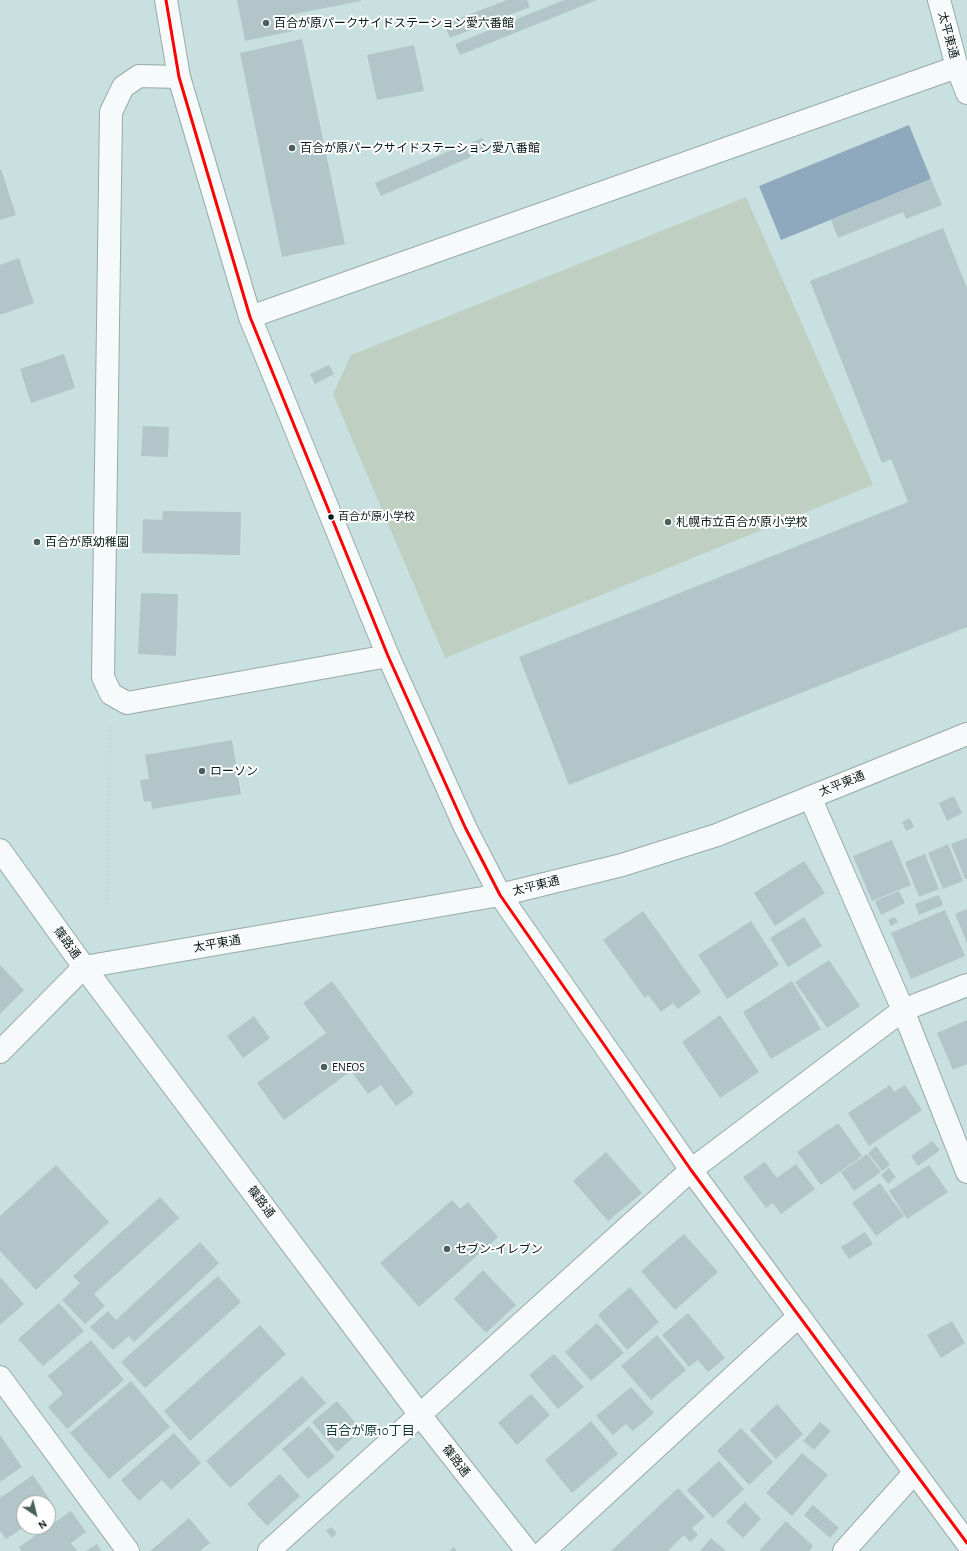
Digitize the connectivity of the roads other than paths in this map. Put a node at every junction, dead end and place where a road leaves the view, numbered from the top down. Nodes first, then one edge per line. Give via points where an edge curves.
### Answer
1 (166, 0) edge
2 (939, 0) edge
3 (957, 67) junction
4 (179, 76) junction
5 (967, 93) edge
6 (250, 317) junction
7 (388, 656) junction
8 (967, 734) edge
9 (810, 797) junction
10 (0, 850) edge
11 (500, 895) junction
12 (84, 967) junction
13 (967, 985) edge
14 (903, 1010) junction
15 (0, 1052) edge
16 (691, 1170) junction
17 (967, 1172) edge
18 (799, 1316) junction
19 (0, 1377) edge
20 (420, 1415) junction
21 (914, 1473) junction
22 (967, 1543) edge
23 (128, 1551) edge
24 (269, 1551) edge
25 (527, 1551) edge
26 (544, 1551) edge
27 (844, 1551) edge

1 - 4 street
2 - 3 street, 太平東通
3 - 5 street, 太平東通
3 - 6 street
4 - 6 street
4 - 7 street via 139,76 123,87 111,112 103,677 111,694 127,703
6 - 7 street
7 - 11 street via 465,827
8 - 9 street, 太平東通
9 - 11 street, 太平東通 via 710,837 622,865
9 - 14 street
10 - 12 street, 篠路通
11 - 12 street, 太平東通
11 - 16 street
12 - 15 street
12 - 20 street, 篠路通
13 - 14 street
14 - 16 street
14 - 17 street
16 - 18 street
16 - 20 street
18 - 21 street
18 - 26 street
19 - 23 street
20 - 24 street
20 - 25 street, 篠路通
21 - 22 street
21 - 27 street

